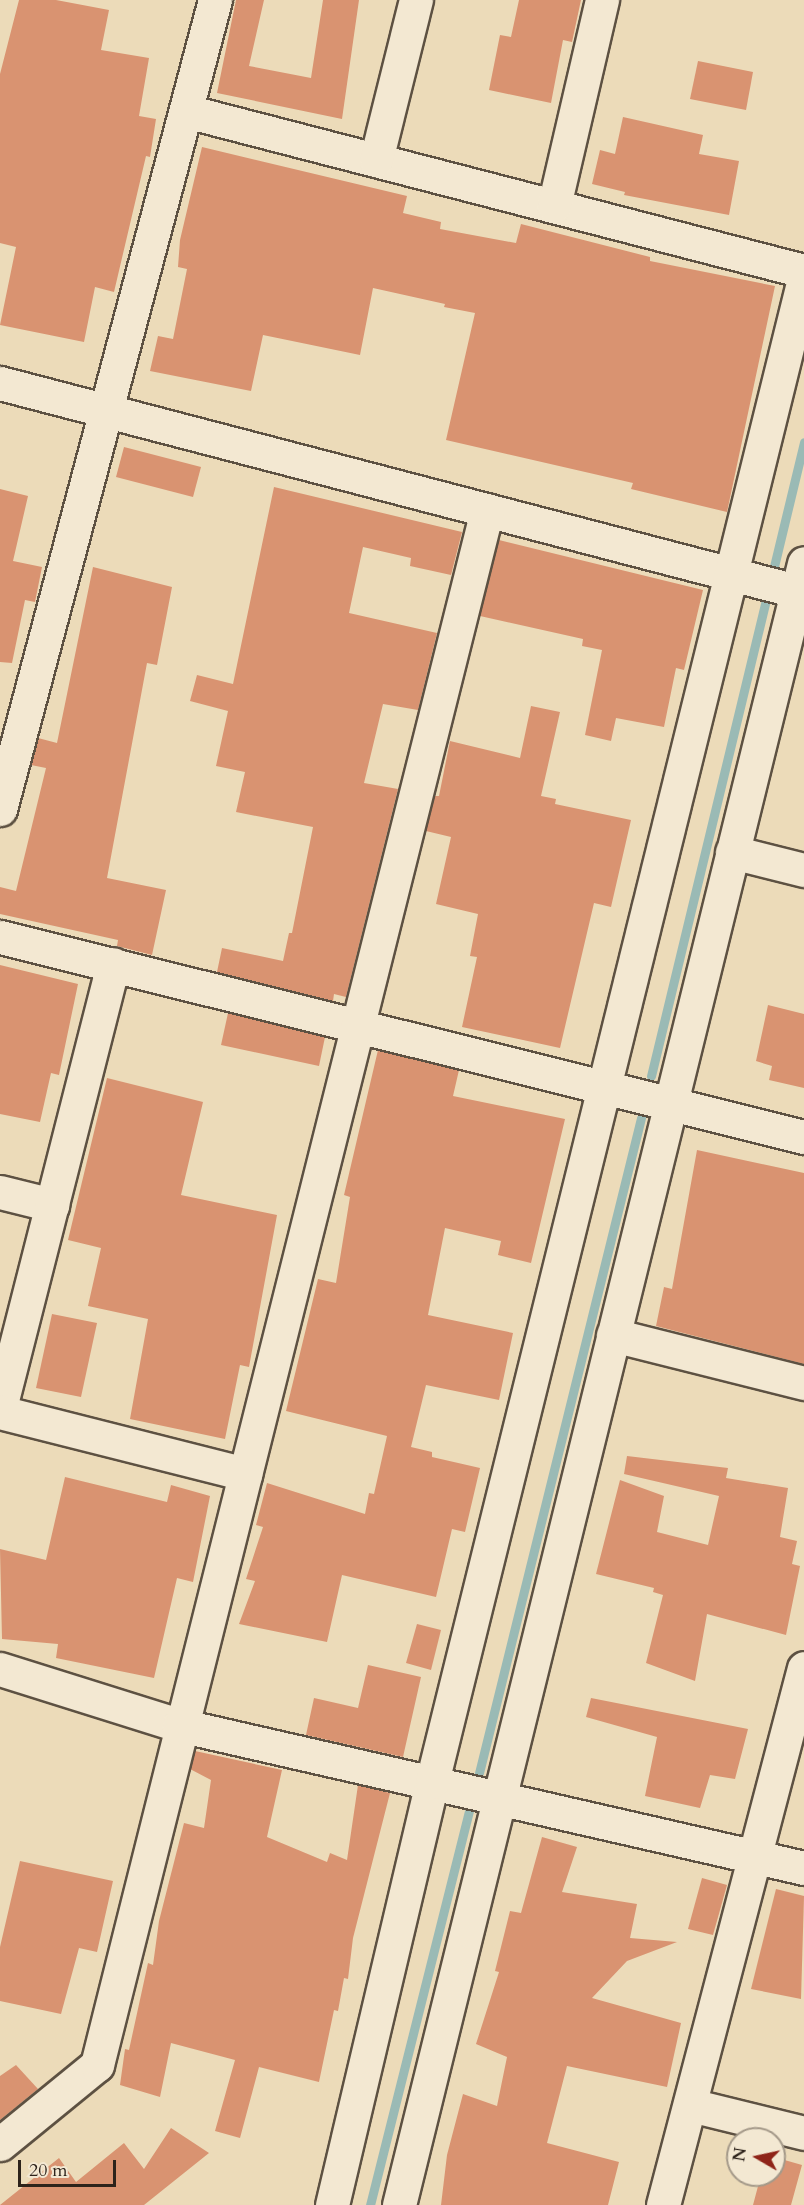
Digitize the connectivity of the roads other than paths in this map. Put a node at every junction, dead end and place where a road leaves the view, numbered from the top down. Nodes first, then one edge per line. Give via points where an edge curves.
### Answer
1 (215, 0) edge
2 (416, 0) edge
3 (602, 0) edge
4 (186, 111) junction
5 (376, 160) junction
6 (554, 206) junction
7 (804, 271) edge
8 (804, 279) edge
9 (0, 383) edge
10 (106, 411) junction
11 (487, 510) junction
12 (732, 574) junction
13 (802, 582) edge
14 (0, 809) edge
15 (732, 852) junction
16 (804, 870) edge
17 (0, 937) edge
18 (113, 964) junction
19 (358, 1024) junction
20 (606, 1086) junction
21 (671, 1101) junction
22 (804, 1137) edge
23 (0, 1192) edge
24 (52, 1205) junction
25 (613, 1335) junction
26 (804, 1383) edge
27 (0, 1410) edge
28 (245, 1474) junction
29 (804, 1668) edge
30 (0, 1669) edge
31 (179, 1725) junction
32 (432, 1782) junction
33 (499, 1800) junction
34 (755, 1856) junction
35 (804, 1868) edge
36 (690, 2105) junction
37 (804, 2133) edge
38 (0, 2144) edge
39 (332, 2205) edge
40 (399, 2205) edge
41 (663, 2205) edge

1 - 4 street
2 - 5 street
3 - 6 street
4 - 5 street
4 - 10 street
5 - 6 street
6 - 7 street
8 - 12 street
9 - 10 street
10 - 11 street
10 - 14 street
11 - 12 street
11 - 19 street
12 - 13 street
12 - 20 street
13 - 15 street
15 - 16 street
15 - 21 street
17 - 18 street
18 - 19 street
18 - 24 street
19 - 20 street
19 - 28 street
20 - 21 street
20 - 32 street
21 - 22 street
21 - 25 street
23 - 24 street
24 - 27 street
25 - 26 street
25 - 33 street
27 - 28 street
28 - 31 street
29 - 34 street
30 - 31 street
31 - 32 street
31 - 38 street via 97,2065
32 - 33 street
32 - 39 street
33 - 34 street
33 - 40 street
34 - 35 street
34 - 36 street
36 - 37 street
36 - 41 street

